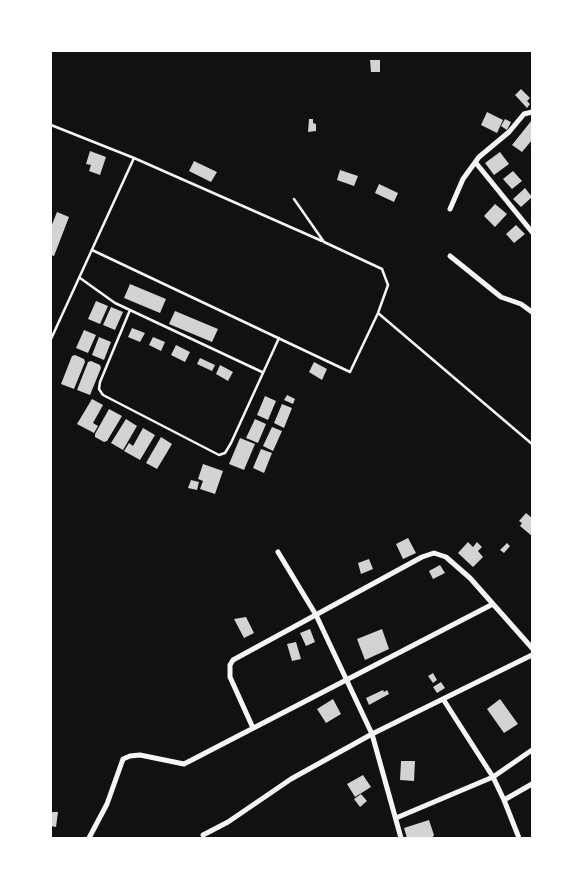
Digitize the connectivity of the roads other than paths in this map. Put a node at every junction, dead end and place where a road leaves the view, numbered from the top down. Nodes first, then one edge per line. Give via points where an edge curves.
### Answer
1 (532, 112) edge
2 (51, 125) edge
3 (134, 158) junction
4 (476, 163) junction
5 (294, 199) dead end
6 (450, 209) dead end
7 (532, 232) edge
8 (324, 242) junction
9 (92, 250) junction
10 (450, 256) dead end
11 (80, 278) junction
12 (130, 310) junction
13 (532, 312) edge
14 (378, 313) junction
15 (279, 338) junction
16 (51, 339) edge
17 (262, 372) junction
18 (532, 444) edge
19 (278, 552) dead end
20 (493, 604) junction
21 (316, 615) junction
22 (532, 648) edge
23 (532, 655) edge
24 (348, 680) junction
25 (443, 699) junction
26 (253, 728) junction
27 (372, 734) junction
28 (532, 750) edge
29 (493, 778) junction
30 (532, 784) edge
31 (504, 800) junction
32 (396, 818) junction
33 (203, 835) dead end
34 (89, 838) edge
35 (402, 838) edge
36 (519, 838) edge

1 - 4 street via 524,114
2 - 3 lane
3 - 8 lane
3 - 9 lane
4 - 6 street via 463,179
4 - 7 street
5 - 8 lane
8 - 14 lane via 382,269 388,285
9 - 11 lane
9 - 15 lane
10 - 13 street via 502,296
11 - 12 lane
11 - 16 lane
12 - 17 lane
12 - 17 lane via 100,382 103,396 219,455 225,453 231,443
14 - 15 lane via 350,372
14 - 18 lane
15 - 17 lane
19 - 21 street
20 - 21 street via 446,557 434,553
20 - 22 street
20 - 24 street
21 - 24 street
21 - 26 street via 240,655 230,665 232,684
23 - 25 street
24 - 26 street
24 - 27 street
25 - 27 street
25 - 29 street
26 - 34 street via 184,764 140,755 123,759 107,804
27 - 32 street
27 - 33 street via 291,778 228,822
28 - 29 street
29 - 31 street
29 - 32 street
30 - 31 street
31 - 36 street
32 - 35 street

